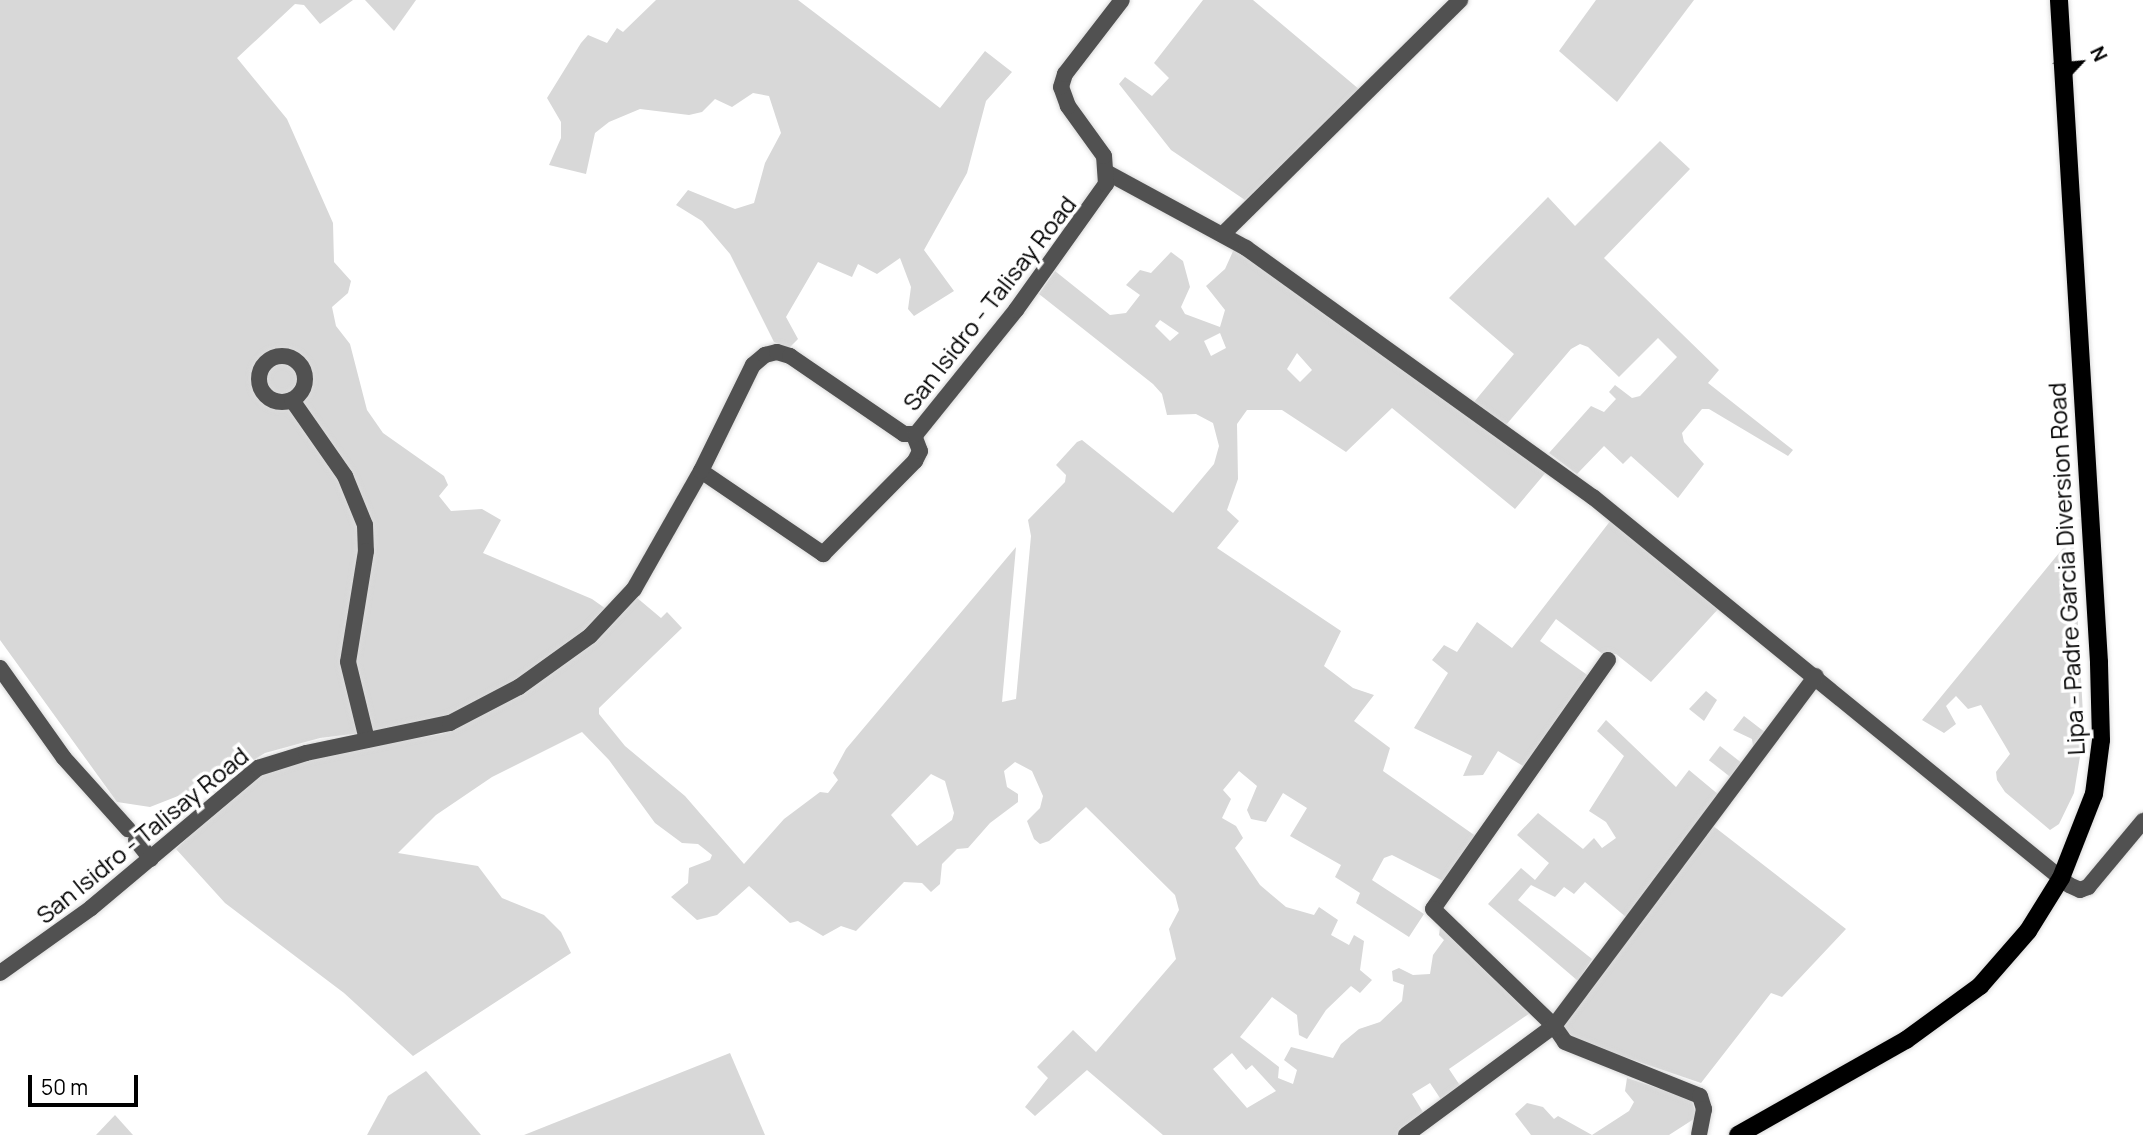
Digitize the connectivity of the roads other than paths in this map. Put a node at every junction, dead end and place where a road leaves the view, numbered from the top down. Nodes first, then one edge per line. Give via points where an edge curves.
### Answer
1 (1122, 0) edge
2 (1460, 0) edge
3 (2059, 0) edge
4 (1108, 173) junction
5 (1223, 234) junction
6 (292, 400) dead end
7 (914, 435) junction
8 (701, 471) junction
9 (1608, 660) dead end
10 (0, 668) edge
11 (1816, 676) junction
12 (368, 740) junction
13 (2143, 821) edge
14 (151, 859) junction
15 (2061, 878) junction
16 (0, 973) edge
17 (1555, 1026) junction
18 (1406, 1135) edge
19 (1699, 1135) edge
20 (1738, 1135) edge

1 - 4 street via 1065,74 1061,88 1068,106 1101,148
2 - 5 street
3 - 15 main road, Lipa - Padre Garcia Diversion Road via 2101,712 2094,794
4 - 5 street
4 - 7 street, San Isidro - Talisay Road via 1100,194 1016,310
5 - 11 street via 1336,308 1593,497
6 - 12 street via 345,476 365,525 366,551 348,662
7 - 8 street via 920,451 915,461 823,554
7 - 8 street, San Isidro - Talisay Road via 904,434 799,362 773,352 753,365
8 - 12 street, San Isidro - Talisay Road via 634,589 597,630 519,687 474,712 438,727
9 - 17 street via 1433,909
10 - 14 street via 64,758
11 - 15 street
11 - 17 street
12 - 14 street, San Isidro - Talisay Road via 258,768
13 - 15 street via 2086,889
14 - 16 street, San Isidro - Talisay Road
15 - 20 main road, Lipa - Padre Garcia Diversion Road via 2028,931 1980,986 1906,1040
17 - 18 street
17 - 19 street via 1565,1042 1695,1092 1703,1102

